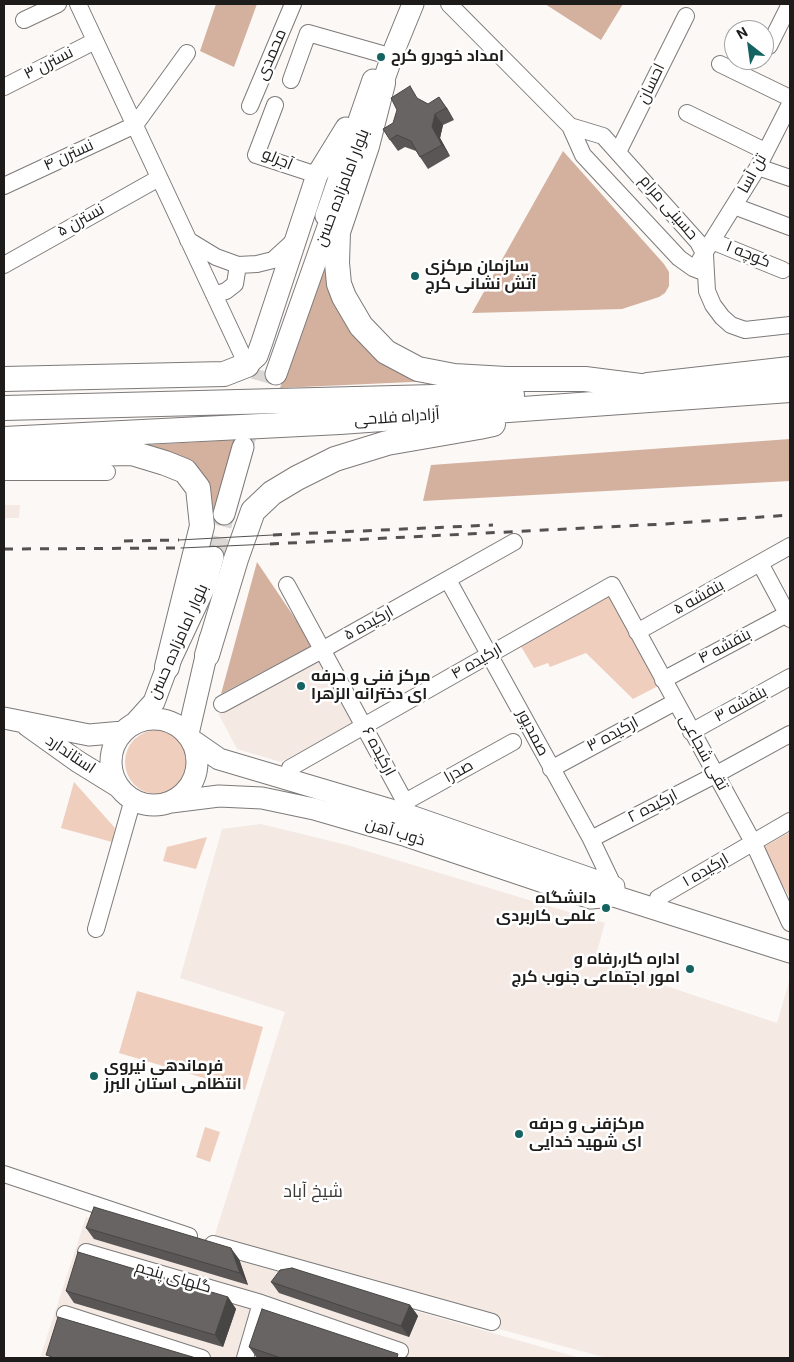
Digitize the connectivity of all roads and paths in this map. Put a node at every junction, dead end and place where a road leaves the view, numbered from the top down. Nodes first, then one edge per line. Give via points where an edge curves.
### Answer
1 (58, 4) edge
2 (78, 4) edge
3 (293, 4) edge
4 (399, 4) edge
5 (413, 4) edge
6 (449, 4) edge
7 (790, 4) edge
8 (686, 16) dead end
9 (24, 20) dead end
10 (774, 36) edge
11 (95, 41) junction
12 (187, 53) dead end
13 (382, 54) junction
14 (720, 64) dead end
15 (290, 80) dead end
16 (4, 86) edge
17 (375, 89) junction
18 (790, 98) edge
19 (790, 104) edge
20 (275, 105) dead end
21 (250, 106) dead end
22 (687, 113) dead end
23 (134, 125) junction
24 (570, 126) junction
25 (765, 151) junction
26 (618, 152) junction
27 (758, 167) junction
28 (317, 175) junction
29 (159, 178) junction
30 (790, 178) edge
31 (4, 186) edge
32 (734, 206) junction
33 (790, 227) edge
34 (188, 240) junction
35 (294, 240) junction
36 (708, 248) junction
37 (4, 265) edge
38 (238, 265) junction
39 (700, 270) junction
40 (783, 270) dead end
41 (214, 295) junction
42 (790, 325) edge
43 (790, 369) edge
44 (262, 370) junction
45 (4, 379) edge
46 (640, 386) junction
47 (790, 390) edge
48 (4, 408) edge
49 (548, 408) junction
50 (4, 439) edge
51 (247, 447) tunnel mouth
52 (4, 453) edge
53 (4, 472) edge
54 (107, 472) dead end
55 (230, 514) tunnel mouth
56 (514, 542) dead end
57 (790, 546) edge
58 (760, 563) junction
59 (448, 580) junction
60 (287, 585) dead end
61 (612, 585) joint
62 (789, 616) edge
63 (637, 632) junction
64 (322, 650) junction
65 (490, 654) junction
66 (207, 655) junction
67 (167, 667) junction
68 (790, 677) edge
69 (663, 680) junction
70 (675, 702) junction
71 (222, 704) dead end
72 (13, 719) edge
73 (364, 726) junction
74 (129, 727) junction
75 (691, 732) junction
76 (790, 734) edge
77 (190, 738) junction
78 (513, 742) dead end
79 (290, 768) dead end
80 (552, 769) junction
81 (715, 775) junction
82 (126, 793) junction
83 (171, 802) junction
84 (407, 818) junction
85 (790, 821) edge
86 (591, 839) junction
87 (754, 844) junction
88 (614, 892) junction
89 (658, 898) dead end
90 (790, 923) edge
91 (96, 929) dead end
92 (790, 952) edge
93 (4, 1174) edge
94 (86, 1252) edge
95 (261, 1303) junction
96 (65, 1314) dead end
97 (492, 1322) dead end
98 (400, 1351) dead end
99 (202, 1358) edge
100 (245, 1358) edge

1 - 9 street
2 - 11 street
3 - 21 street, محمدی
4 - 13 main road, بلوار امامزاده حسن
5 - 17 main road, بلوار امامزاده حسن
6 - 24 street, حسینی مرام
7 - 10 street
8 - 26 street, احسان
11 - 16 street, نسترن ۳
11 - 23 street
12 - 23 street
13 - 15 street via 308,33
13 - 17 main road, بلوار امامزاده حسن
14 - 18 street
17 - 28 main road
17 - 44 main road, بلوار امامزاده حسن via 339,195
17 - 46 highway via 367,146 338,232 339,284 361,326 386,352 418,369 454,376 585,379
19 - 25 street, تن آسا
20 - 28 street, آجرلو via 256,155
22 - 25 street
23 - 29 street
23 - 31 street, نسترن ۴
24 - 26 street, حسینی مرام via 603,136
24 - 39 street, حسینی مرام via 583,155 679,258
25 - 27 street, تن آسا
26 - 36 street, حسینی مرام via 698,242
27 - 30 street
27 - 32 street, تن آسا
28 - 35 main road
29 - 34 street
29 - 37 street, نسترن ۵
32 - 33 street
32 - 36 street, تن آسا
34 - 38 street via 216,257
34 - 41 street
35 - 38 street via 273,260
35 - 44 main road via 257,356
36 - 39 street, حسینی مرام
36 - 40 street, کوچه ۱
38 - 41 street via 234,284
39 - 42 street via 713,305 731,325 744,330
41 - 44 street
43 - 46 highway, آزادراه فلاحی
44 - 45 highway via 224,374
46 - 48 highway, آزادراه فلاحی via 504,395
47 - 49 highway, آزادراه فلاحی
49 - 50 highway, آزادراه فلاحی
49 - 66 highway via 480,427 387,443 335,459 272,493 253,512
51 - 55 main road
52 - 67 highway via 132,453 185,471 198,488 202,526
53 - 54 street
56 - 59 street, ارکیده ۵
57 - 58 street, بنفشه ۵
58 - 62 street
58 - 63 street, بنفشه ۵
59 - 64 street, ارکیده ۵
59 - 65 street, صمدپور
60 - 64 street, ارکیده ۶
61 - 63 street, تقی شجاعی
61 - 65 street, ارکیده ۴
62 - 69 street, بنفشه ۴
63 - 69 street, تقی شجاعی
64 - 71 street, ارکیده ۵
64 - 73 street, ارکیده ۶
65 - 73 street, ارکیده ۴
65 - 80 street, صمدپور
66 - 67 main road, بلوار امامزاده حسن via 221,556
66 - 77 main road, بلوار امامزاده حسن
67 - 74 main road, بلوار امامزاده حسن via 154,702
68 - 75 street, بنفشه ۳
69 - 70 street, تقی شجاعی
70 - 75 street, تقی شجاعی
70 - 80 street, ارکیده ۳
72 - 74 main road, استاندارد via 89,735
72 - 82 main road, استاندارد
73 - 79 street, ارکیده ۴
73 - 84 street, ارکیده ۶
74 - 77 main road via 149,718 164,719 177,724
74 - 82 main road via 115,744 111,759 112,774
75 - 81 street, تقی شجاعی
76 - 81 street, ارکیده ۲
77 - 83 main road via 197,755 197,770 192,783
77 - 84 main road, ذوب آهن via 220,759
78 - 84 street, صدرا
80 - 86 street, صمدپور
81 - 86 street, ارکیده ۲
81 - 87 street, تقی شجاعی
82 - 83 main road via 142,803
82 - 91 street
83 - 84 main road, ذوب آهن via 219,796 262,798 314,809
84 - 88 main road, ذوب آهن via 591,898
85 - 87 street, ارکیده ۱
86 - 88 street, صمدپور
87 - 89 street, ارکیده ۱
87 - 90 street, تقی شجاعی
88 - 92 main road, ذوب آهن
93 - 97 street via 212,1244
94 - 95 street, گلهای پنجم
95 - 98 street, گلهای پنجم
95 - 100 street
96 - 99 street

